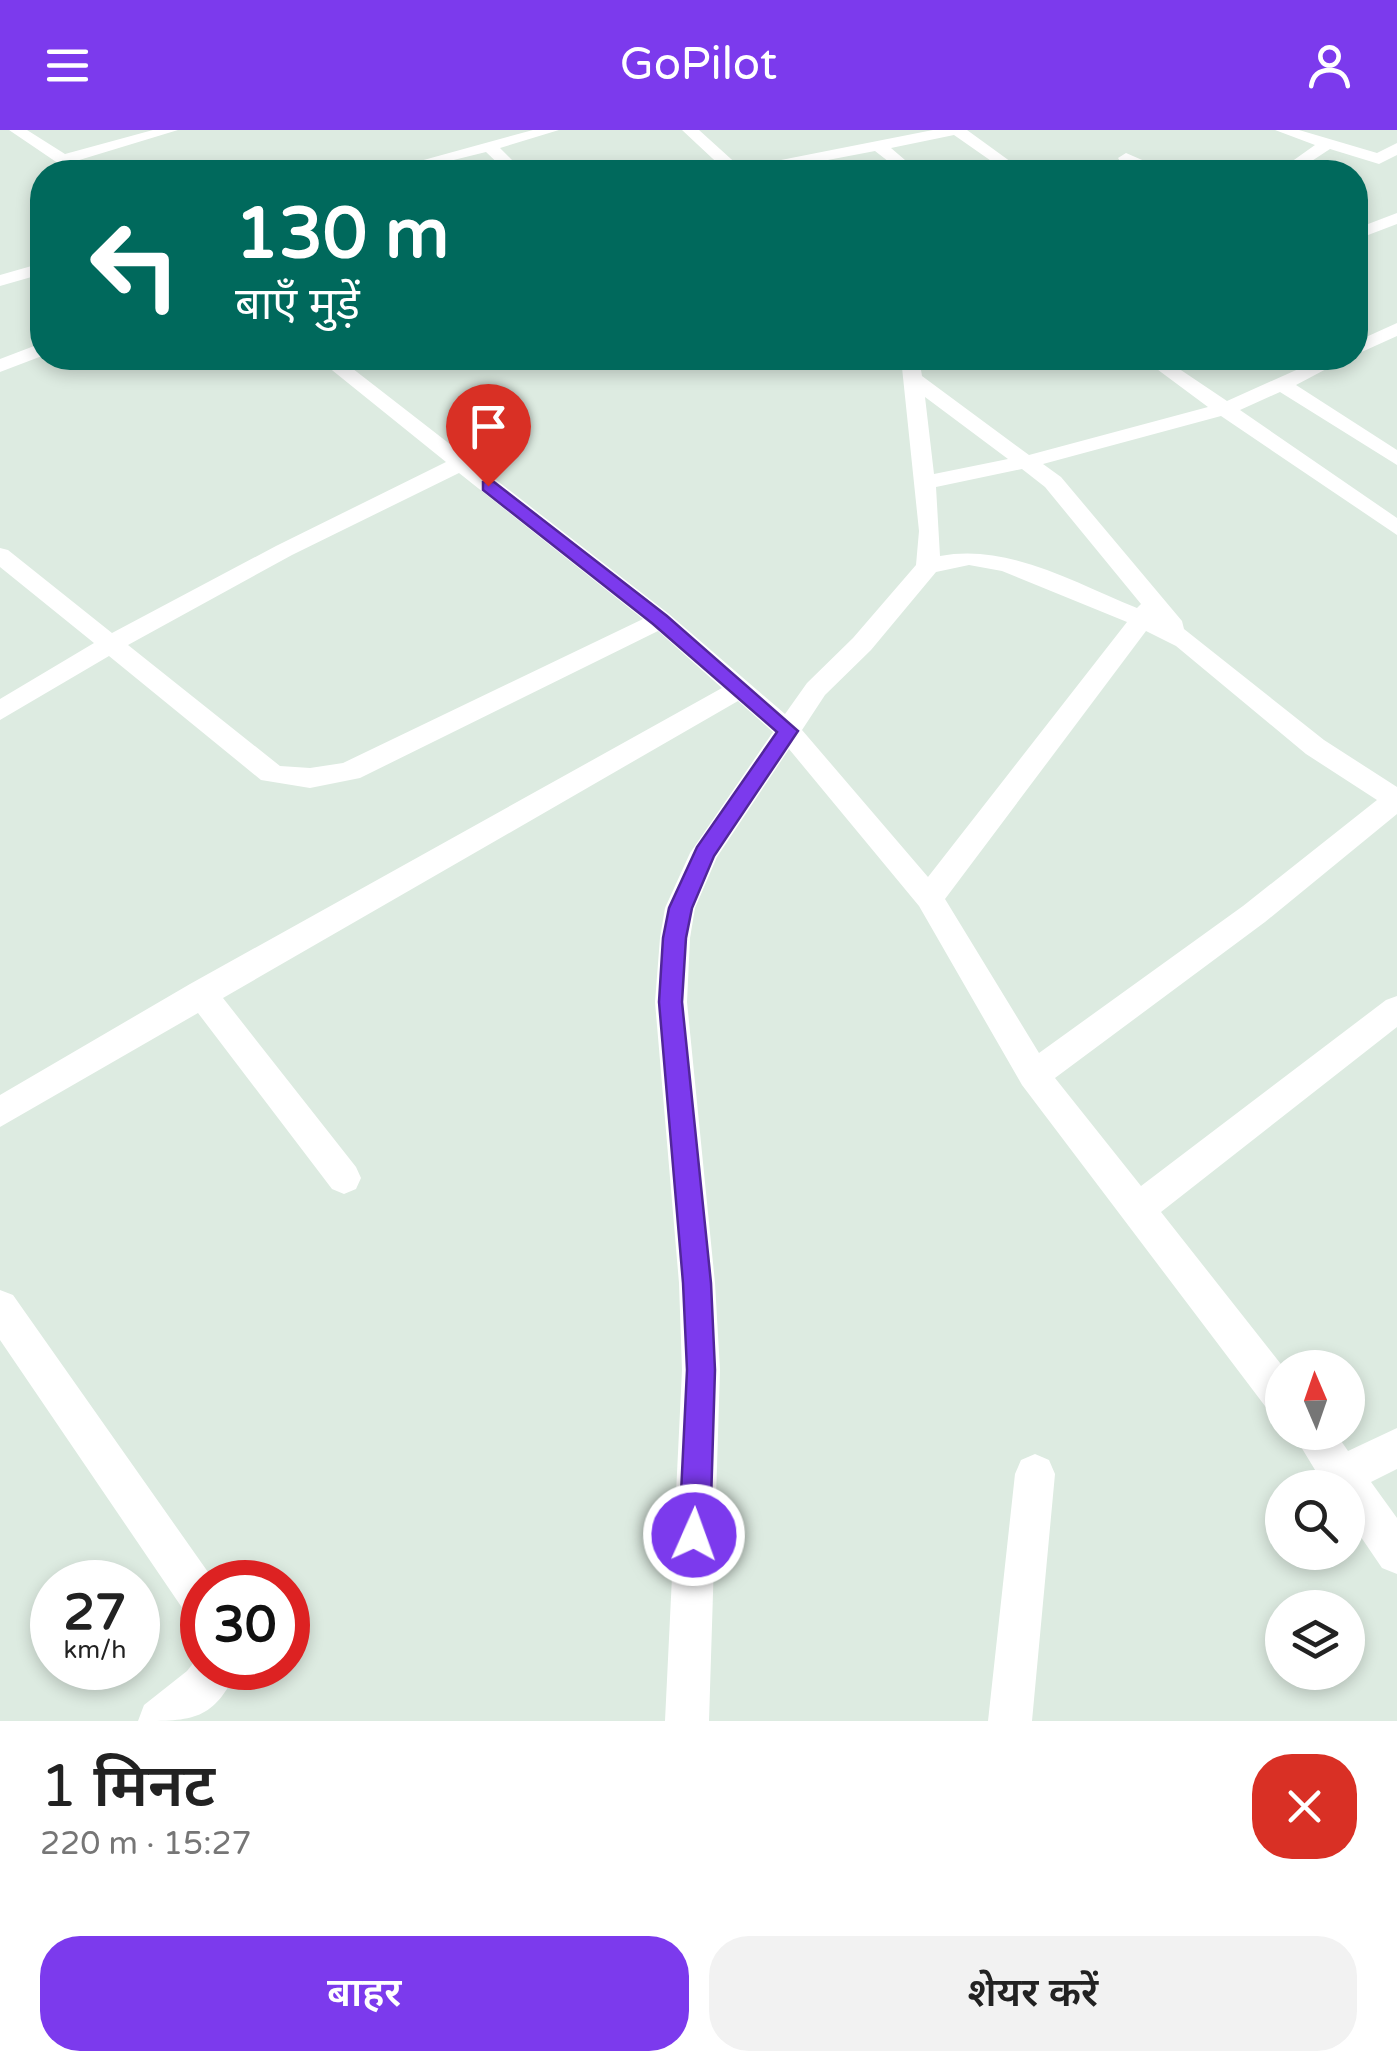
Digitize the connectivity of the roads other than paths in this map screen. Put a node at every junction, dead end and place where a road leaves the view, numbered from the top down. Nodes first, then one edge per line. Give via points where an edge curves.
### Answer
1 (17, 130) edge
2 (170, 130) edge
3 (551, 130) edge
4 (690, 130) edge
5 (957, 130) edge
6 (1284, 130) edge
7 (1327, 144) junction
8 (488, 145) junction
9 (879, 146) junction
10 (1397, 148) edge
11 (1126, 158) dead end
12 (1378, 159) junction
13 (63, 160) joint
14 (432, 160) edge
15 (504, 160) edge
16 (726, 160) edge
17 (804, 160) edge
18 (896, 160) edge
19 (999, 160) edge
20 (1130, 160) edge
21 (1304, 160) edge
22 (1397, 165) edge
23 (1397, 218) edge
24 (1368, 230) edge
25 (30, 272) edge
26 (0, 281) edge
27 (1397, 329) edge
28 (1368, 344) edge
29 (30, 354) edge
30 (0, 366) edge
31 (342, 370) edge
32 (912, 370) edge
33 (915, 370) edge
34 (1169, 370) edge
35 (1312, 370) edge
36 (1281, 384) junction
37 (1228, 408) junction
38 (1397, 458) edge
39 (1030, 461) junction
40 (460, 464) junction
41 (922, 483) junction
42 (1397, 528) edge
43 (0, 555) edge
44 (928, 566) junction
45 (1146, 612) junction
46 (660, 620) junction
47 (108, 642) junction
48 (741, 688) junction
49 (0, 711) edge
50 (788, 731) junction
51 (1397, 800) edge
52 (929, 898) junction
53 (201, 994) junction
54 (1397, 1009) edge
55 (1034, 1074) junction
56 (0, 1112) edge
57 (344, 1178) dead end
58 (1136, 1210) junction
59 (0, 1308) edge
60 (1265, 1374) edge
61 (1397, 1448) edge
62 (1325, 1450) edge
63 (1340, 1470) edge
64 (1351, 1470) edge
65 (1035, 1474) dead end
66 (1365, 1506) edge
67 (1397, 1553) edge
68 (180, 1568) edge
69 (199, 1690) edge
70 (160, 1721) edge
71 (687, 1721) edge
72 (1010, 1721) edge

1 - 13 street
2 - 13 street
3 - 8 street
4 - 16 street
5 - 9 street
5 - 19 street
6 - 7 street
7 - 12 street
7 - 21 street
8 - 14 street
8 - 15 street
9 - 17 street
9 - 18 street
10 - 12 street
11 - 20 street
12 - 22 street
23 - 24 street
25 - 26 street
27 - 28 street
29 - 30 street
31 - 40 street
32 - 41 street
33 - 39 street
34 - 37 street
35 - 36 street
36 - 37 street
36 - 38 street
37 - 39 street
37 - 42 street
39 - 41 street
39 - 45 street via 1054,482
40 - 46 street
40 - 47 street
41 - 44 street
43 - 47 street
44 - 45 street via 988,560
44 - 50 street via 816,690
45 - 51 street via 1315,747
45 - 52 street
46 - 47 street via 350,770 305,780 270,772
46 - 48 street
47 - 49 street
48 - 50 street
48 - 53 street
50 - 52 street
50 - 71 street via 704,853 675,938 670,1002 701,1370
51 - 55 street
52 - 55 street
53 - 56 street
53 - 57 street
54 - 58 street
55 - 58 street
58 - 60 street
59 - 68 street
61 - 64 street
62 - 63 street
65 - 72 street
66 - 67 street
69 - 70 street

